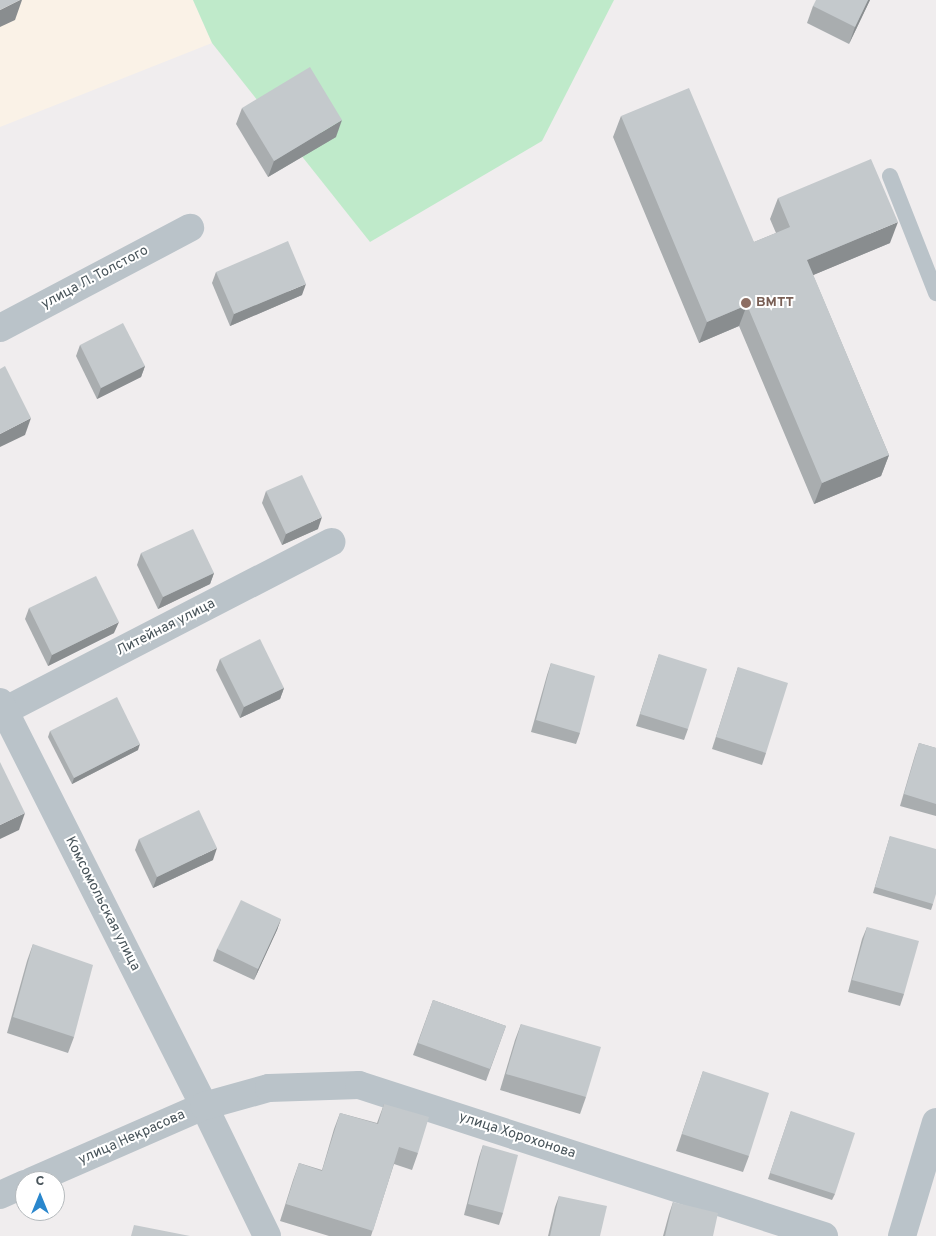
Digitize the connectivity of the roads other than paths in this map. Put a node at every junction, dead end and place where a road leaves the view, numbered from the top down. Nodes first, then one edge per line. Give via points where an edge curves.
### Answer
1 (890, 176) dead end
2 (190, 228) dead end
3 (936, 294) edge
4 (0, 328) edge
5 (332, 542) dead end
6 (1, 709) edge
7 (204, 1106) junction
8 (936, 1122) edge
9 (55, 1171) edge
10 (15, 1188) edge
11 (0, 1195) edge
12 (267, 1236) edge
13 (824, 1236) edge
14 (902, 1236) edge

1 - 3 lane
2 - 4 street, улица Л. Толстого
5 - 6 street, Литейная улица
6 - 7 street, Комсомольская улица
7 - 9 street, улица Некрасова
7 - 12 street, Комсомольская улица
7 - 13 street, улица Хорохонова via 269,1088 359,1085
8 - 14 street
10 - 11 street

